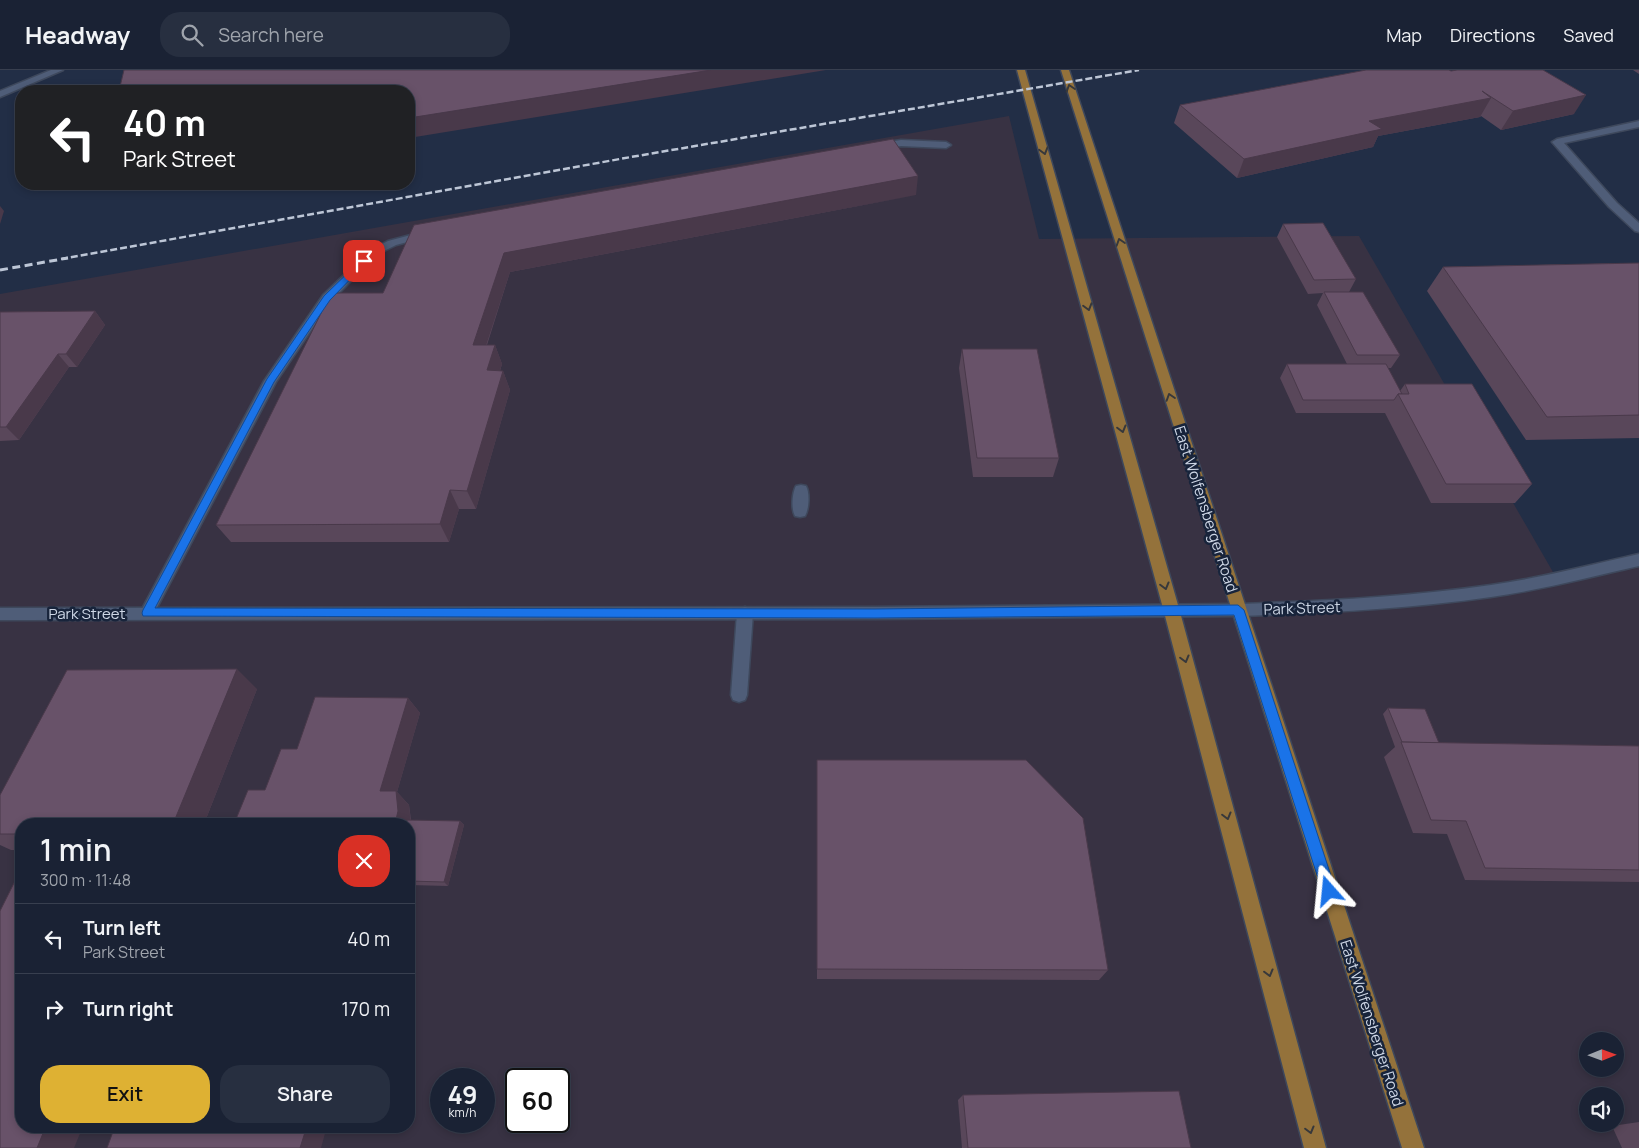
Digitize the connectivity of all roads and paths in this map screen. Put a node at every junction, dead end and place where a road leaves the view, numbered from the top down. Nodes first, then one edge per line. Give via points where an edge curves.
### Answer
1 (59, 70) edge
2 (1021, 70) edge
3 (1064, 70) edge
4 (22, 85) edge
5 (15, 88) edge
6 (0, 94) edge
7 (1639, 124) edge
8 (946, 145) dead end
9 (862, 150) edge
10 (1639, 229) edge
11 (440, 231) edge
12 (801, 490) dead end
13 (800, 512) dead end
14 (1639, 560) edge
15 (1238, 610) junction
16 (1172, 612) junction
17 (147, 613) junction
18 (745, 613) junction
19 (0, 614) edge
20 (739, 695) dead end
21 (1315, 1148) edge
22 (1413, 1148) edge

1 - 4 street
2 -> 16 main road
15 -> 3 main road, East Wolfensberger Road
5 - 6 street
7 - 10 street via 1557,142
8 - 9 street via 900,143
11 - 17 street via 392,243 374,252 327,298 270,381
12 - 13 street
14 - 15 street, Park Street via 1492,591 1412,601
15 - 16 street, Park Street
15 - 22 main road, East Wolfensberger Road
16 - 18 street, Park Street
16 -> 21 main road
17 - 18 street, Park Street
17 - 19 street, Park Street
18 - 20 street

